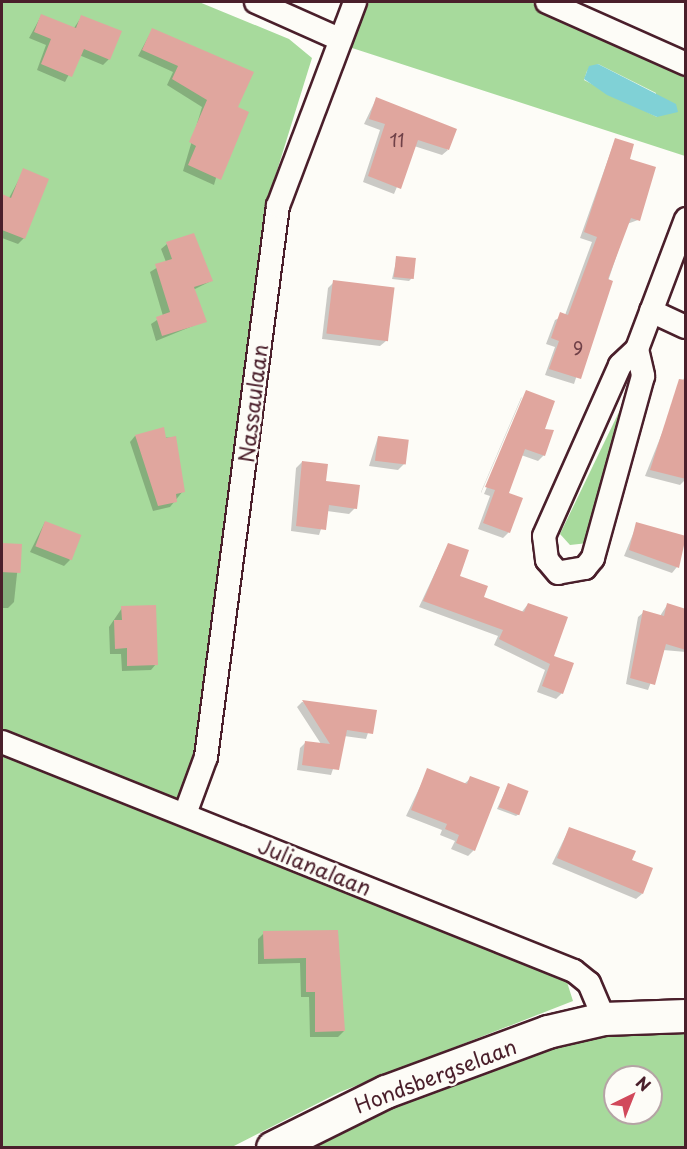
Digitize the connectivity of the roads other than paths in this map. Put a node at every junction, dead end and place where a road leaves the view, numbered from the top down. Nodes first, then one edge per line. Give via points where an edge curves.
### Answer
1 (256, 2) edge
2 (355, 2) edge
3 (547, 2) edge
4 (339, 39) junction
5 (686, 64) edge
6 (686, 219) edge
7 (651, 311) junction
8 (686, 327) edge
9 (637, 349) junction
10 (2, 742) edge
11 (185, 814) junction
12 (686, 1016) edge
13 (603, 1019) junction
14 (273, 1148) edge

1 - 4 street
2 - 4 street, Nassaulaan
3 - 5 street
4 - 11 street, Nassaulaan via 278,206 206,757
6 - 7 street
7 - 8 street
7 - 9 street
9 - 9 street via 621,365 544,536 547,560 558,573 572,574 593,558 642,376
10 - 11 street, Julianalaan
11 - 13 street, Julianalaan via 574,971 589,983
12 - 13 street, Hondsbergselaan
13 - 14 street, Hondsbergselaan via 446,1067

